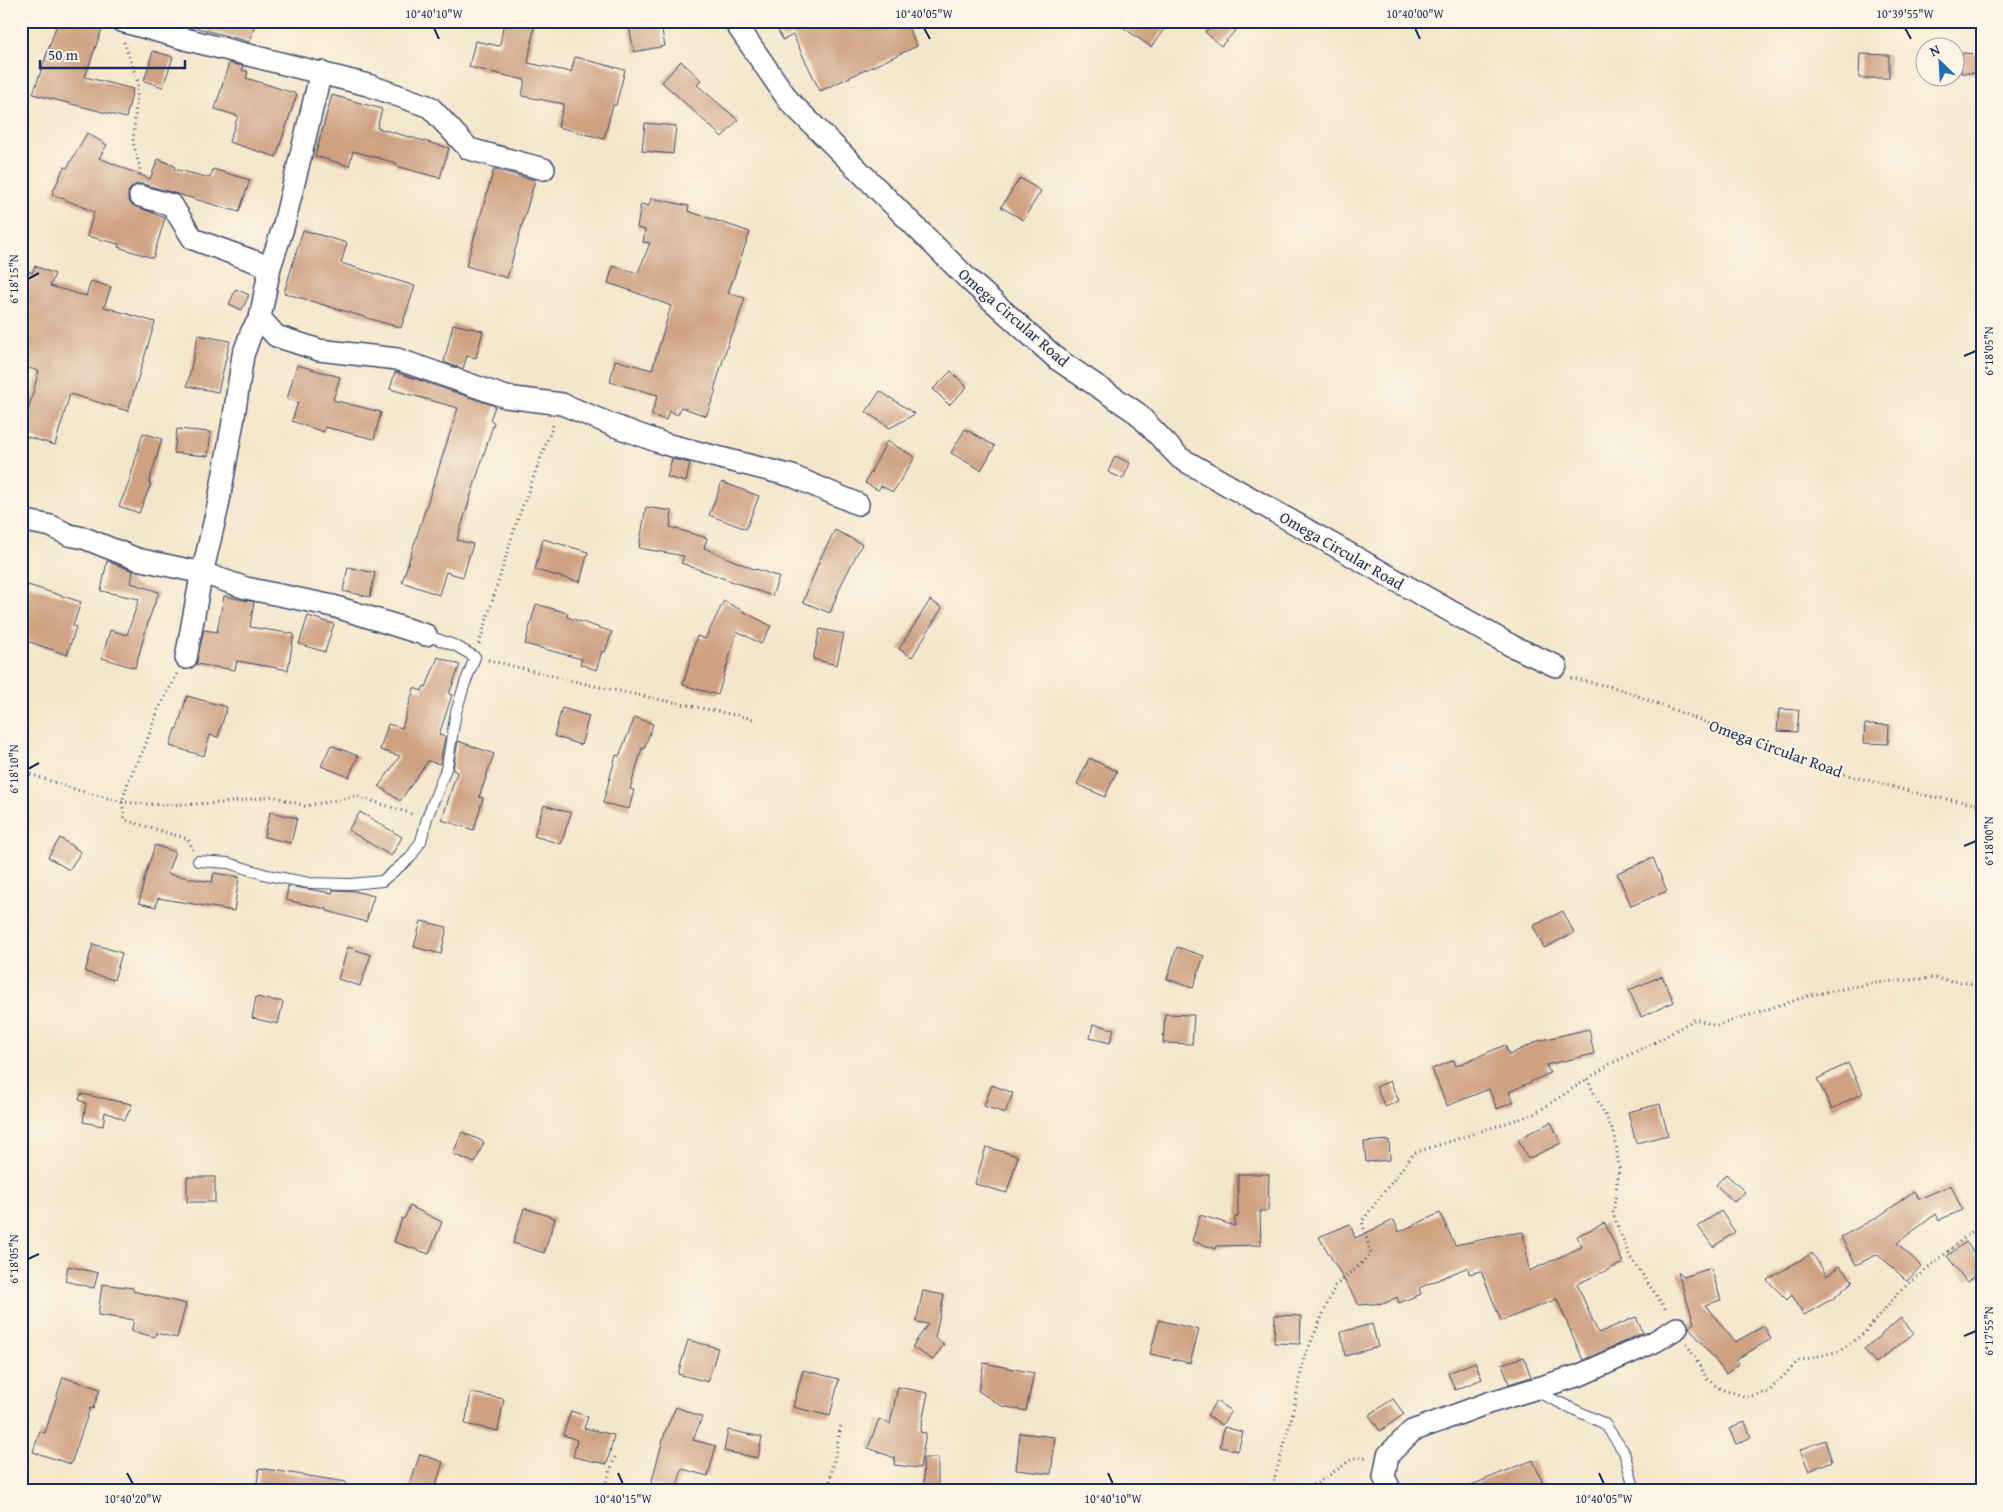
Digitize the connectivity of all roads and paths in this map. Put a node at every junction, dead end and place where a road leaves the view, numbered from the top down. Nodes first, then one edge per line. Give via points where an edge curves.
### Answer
1 (734, 21) edge
2 (122, 29) edge
3 (321, 72) junction
4 (544, 169) dead end
5 (140, 196) joint
6 (270, 267) junction
7 (260, 318) junction
8 (562, 404) junction
9 (858, 504) dead end
10 (21, 520) edge
11 (203, 573) junction
12 (426, 635) joint
13 (475, 657) junction
14 (186, 658) joint
15 (1556, 666) dead end
16 (1573, 680) dead end
17 (754, 719) dead end
18 (21, 771) edge
19 (122, 802) junction
20 (1982, 805) edge
21 (427, 818) junction
22 (198, 861) joint
23 (1982, 985) edge
24 (1587, 1079) junction
25 (1982, 1221) edge
26 (1678, 1328) junction
27 (1532, 1390) junction
28 (841, 1425) dead end
29 (1388, 1454) junction
30 (615, 1457) dead end
31 (603, 1491) edge
32 (828, 1491) edge
33 (1272, 1491) edge
34 (1391, 1491) edge
35 (1635, 1491) edge

1 - 15 street, Omega Circular Road via 789,101 968,279 1057,359 1137,413 1180,458 1512,646
2 - 3 street
2 - 5 path via 138,82 134,142 140,168
3 - 4 street via 430,107 469,149
3 - 6 street via 283,228
5 - 6 street via 172,205 194,239
6 - 7 street
7 - 8 street via 276,336 319,350 397,359 506,398
7 - 11 street via 243,354 218,506
8 - 9 street via 665,444 792,476
8 - 13 path via 517,520
10 - 11 street via 52,526 137,559
11 - 12 street via 246,588 332,606
11 - 14 street
12 - 13 lane
13 - 17 path
13 - 21 lane via 456,712 447,766
14 - 19 path via 158,710
16 - 20 path, Omega Circular Road via 1617,688 1829,770 1928,796
18 - 19 path
19 - 21 path via 160,805 224,803 274,796 305,806 357,796
19 - 22 path via 125,820 188,839
21 - 22 lane via 421,841 410,858 382,881 351,884 309,882 267,875 228,863
23 - 24 path via 1933,978 1874,983 1811,996 1716,1026 1695,1019
24 - 26 path via 1615,1135 1619,1168 1613,1214 1629,1255
24 - 33 path via 1534,1114 1414,1153 1362,1221 1371,1255 1335,1286 1304,1358
25 - 26 path via 1902,1289 1864,1333 1840,1351 1798,1362 1768,1392 1747,1397 1720,1389 1707,1379
26 - 27 street via 1580,1375
27 - 29 street via 1412,1431
27 - 35 lane via 1605,1424 1624,1452
28 - 32 path
29 - 33 path via 1354,1458 1316,1484
29 - 34 street via 1384,1478
30 - 31 path

